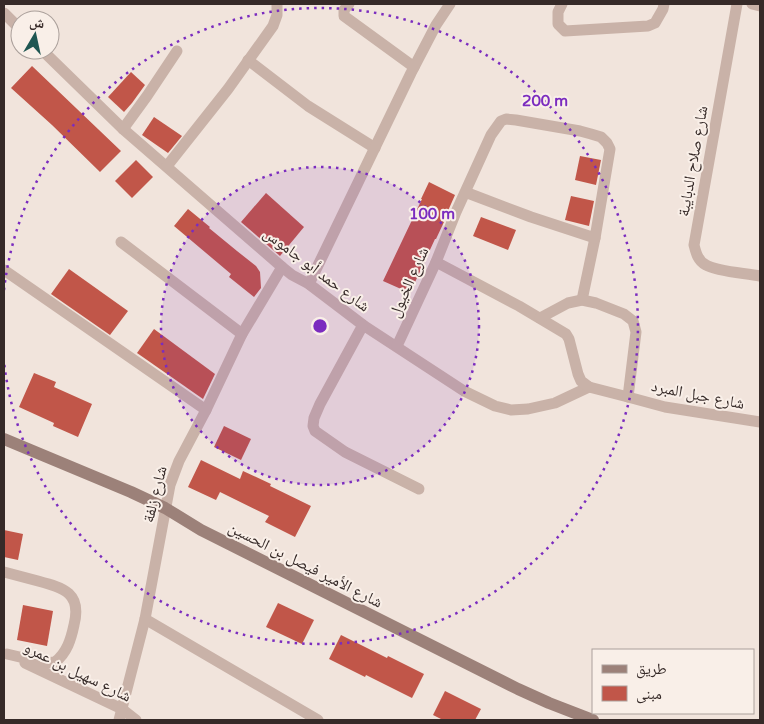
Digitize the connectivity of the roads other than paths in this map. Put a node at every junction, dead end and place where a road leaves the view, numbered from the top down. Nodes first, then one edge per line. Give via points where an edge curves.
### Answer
1 (277, 4) edge
2 (349, 4) edge
3 (450, 4) edge
4 (562, 4) edge
5 (664, 4) edge
6 (737, 4) edge
7 (752, 4) edge
8 (760, 6) edge
9 (177, 51) dead end
10 (52, 60) edge
11 (248, 60) junction
12 (414, 67) junction
13 (123, 129) junction
14 (374, 148) junction
15 (167, 166) junction
16 (465, 192) junction
17 (595, 238) junction
18 (121, 242) dead end
19 (436, 262) junction
20 (282, 267) junction
21 (4, 270) edge
22 (760, 276) edge
23 (309, 284) junction
24 (582, 300) junction
25 (540, 318) junction
26 (363, 324) junction
27 (242, 334) junction
28 (397, 346) junction
29 (589, 387) junction
30 (628, 397) junction
31 (206, 410) junction
32 (760, 422) edge
33 (4, 439) edge
34 (419, 489) dead end
35 (165, 508) junction
36 (4, 572) edge
37 (145, 619) junction
38 (5, 653) edge
39 (122, 708) junction
40 (578, 718) edge
41 (119, 720) edge
42 (136, 720) edge
43 (318, 720) edge
44 (593, 720) edge

1 - 11 street via 278,15 273,26
2 - 12 street via 344,16
3 - 12 street
4 - 5 street via 558,24 565,31 648,26 656,23
6 - 22 street, شارع صلاح الدبايبة via 694,245 696,255 705,264
7 - 8 street
9 - 13 street
10 - 13 street, شارع حمد أبو جاموس
11 - 14 street via 308,106
11 - 15 street
12 - 14 street
13 - 15 street, شارع حمد أبو جاموس
14 - 23 street
15 - 20 street, شارع حمد أبو جاموس
16 - 17 street
16 - 17 street, شارع الخيول via 491,135 501,121 516,120 591,134 601,138 610,149
16 - 19 street, شارع الخيول
17 - 24 street
18 - 27 street
19 - 25 street
19 - 28 street, شارع الخيول
20 - 23 street, شارع حمد أبو جاموس
20 - 27 street, شارع زلفة
21 - 31 street
23 - 26 street, شارع حمد أبو جاموس
24 - 25 street via 568,303
24 - 30 street, شارع جبل المبرد via 624,314 633,321 636,332
25 - 29 street via 566,334 581,381
26 - 28 street, شارع حمد أبو جاموس
26 - 34 street via 320,404 313,426 315,431 345,452
27 - 31 street, شارع زلفة
28 - 29 street, شارع حمد أبو جاموس via 464,391 511,410 555,403
29 - 30 street
30 - 32 street, شارع جبل المبرد via 665,407
31 - 35 street, شارع زلفة via 174,473
33 - 35 street, شارع الأمير فيصل بن الحسين
35 - 37 street, شارع زلفة
35 - 40 street, شارع الأمير فيصل بن الحسين via 201,530
36 - 38 street via 64,589 72,598 76,611 69,643 55,662 45,663
37 - 39 street, شارع زلفة
37 - 43 street
38 - 39 street, شارع سهيل بن عمرو
39 - 41 street, شارع زلفة
39 - 42 street, شارع سهيل بن عمرو
40 - 44 street, شارع الأمير فيصل بن الحسين

